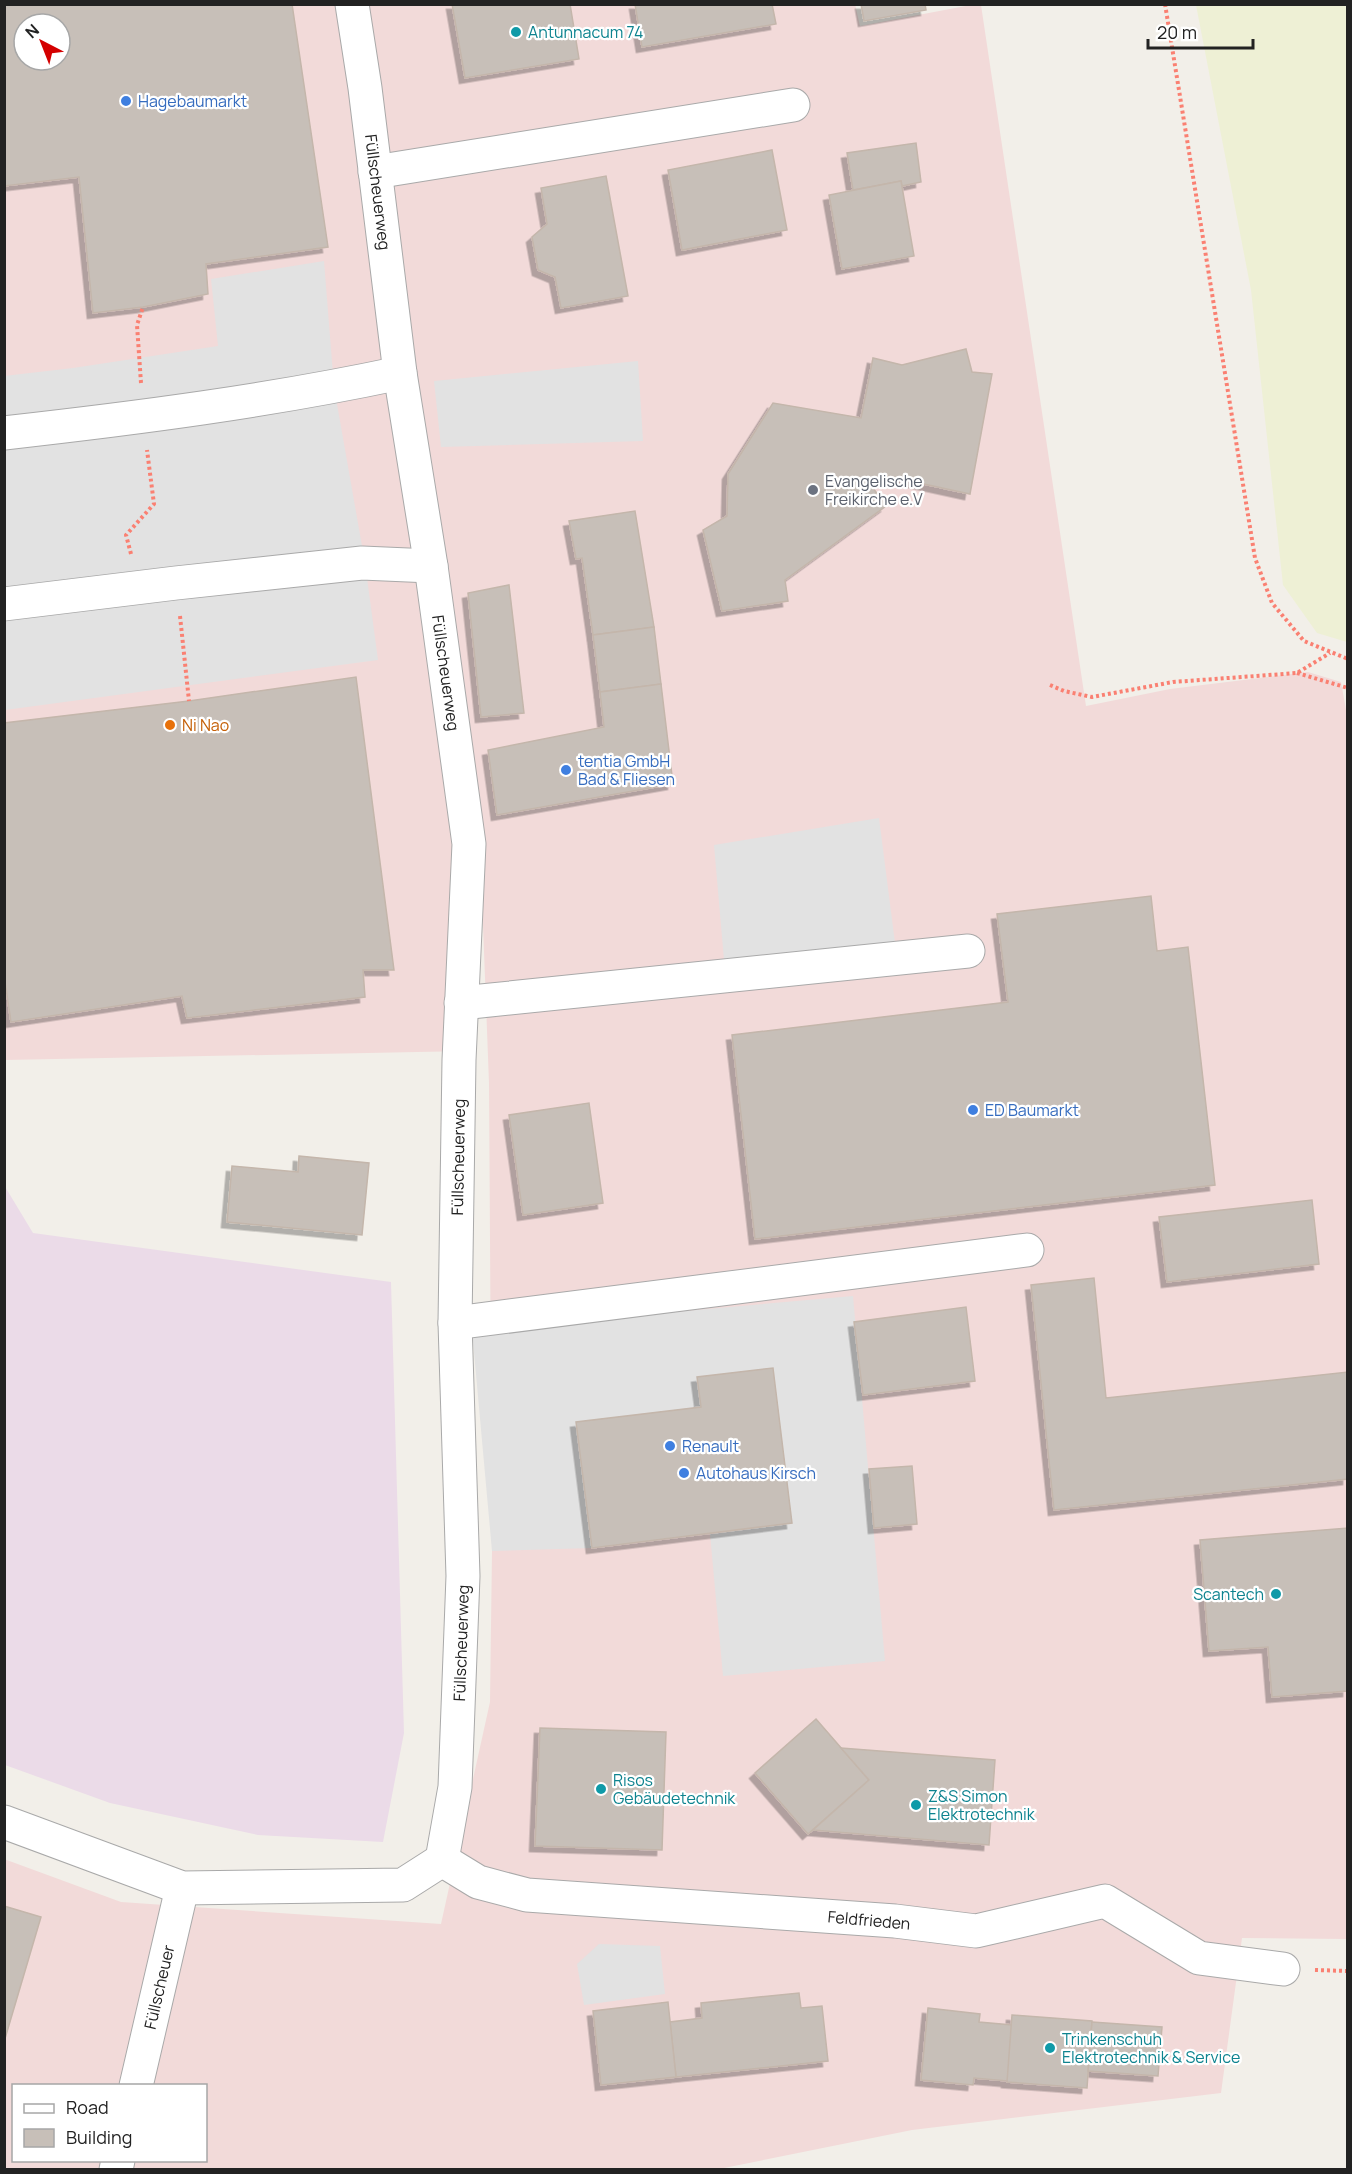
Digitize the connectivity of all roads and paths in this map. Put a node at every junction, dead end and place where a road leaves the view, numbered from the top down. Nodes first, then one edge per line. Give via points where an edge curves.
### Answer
1 (351, 4) edge
2 (1165, 4) edge
3 (794, 105) dead end
4 (375, 172) junction
5 (400, 373) junction
6 (4, 434) edge
7 (154, 504) dead end
8 (431, 566) junction
9 (164, 584) junction
10 (4, 604) edge
11 (1330, 652) junction
12 (1347, 659) edge
13 (1297, 673) junction
14 (1050, 685) dead end
15 (1347, 688) edge
16 (189, 701) dead end
17 (968, 951) dead end
18 (461, 1004) junction
19 (1027, 1250) dead end
20 (455, 1323) junction
21 (4, 1822) edge
22 (442, 1860) junction
23 (182, 1888) junction
24 (1283, 1969) dead end
25 (136, 2084) edge

1 - 4 street, Füllscheuerweg
2 - 11 path via 1255,558 1272,603 1304,641
3 - 4 street
4 - 5 street, Füllscheuerweg
5 - 6 street via 143,417
5 - 8 street, Füllscheuerweg
7 - 9 path via 126,535 132,560
8 - 9 street via 362,562
8 - 18 street, Füllscheuerweg via 469,844
9 - 10 street
9 - 16 path
11 - 12 path
11 - 13 path
13 - 14 path via 1173,682 1092,697
13 - 15 path
17 - 18 street
18 - 20 street, Füllscheuerweg
19 - 20 street
20 - 22 street, Füllscheuerweg via 463,1576 455,1786
21 - 23 street
22 - 23 street via 403,1886
22 - 24 street, Feldfrieden via 478,1882 527,1895 976,1931 1105,1901 1198,1958
23 - 25 street, Füllscheuer

